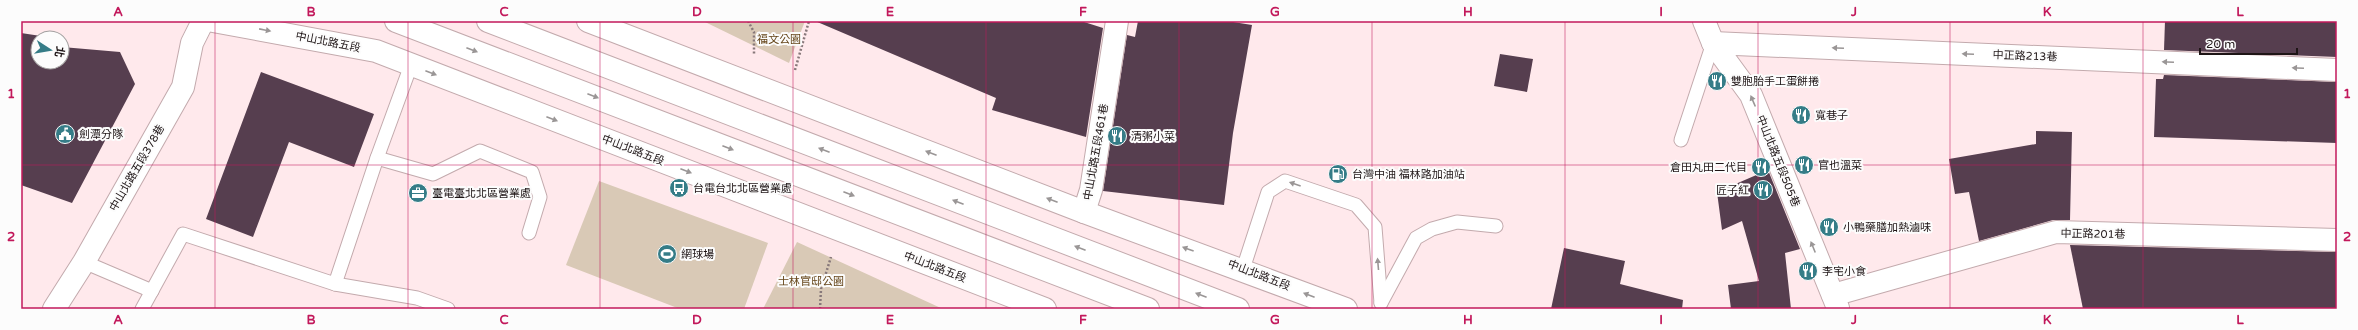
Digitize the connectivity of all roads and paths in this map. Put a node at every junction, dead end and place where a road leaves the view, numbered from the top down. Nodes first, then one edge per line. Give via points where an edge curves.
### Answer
1 (203, 21) edge
2 (213, 21) edge
3 (396, 21) edge
4 (488, 21) edge
5 (588, 21) edge
6 (748, 21) edge
7 (809, 21) edge
8 (1117, 21) edge
9 (1704, 21) edge
10 (1714, 43) junction
11 (754, 56) dead end
12 (411, 65) junction
13 (2337, 70) edge
14 (794, 72) dead end
15 (1681, 140) dead end
16 (377, 158) junction
17 (1084, 212) junction
18 (1496, 226) dead end
19 (529, 233) dead end
20 (2337, 240) edge
21 (832, 254) dead end
22 (84, 262) junction
23 (1243, 269) junction
24 (335, 284) junction
25 (152, 291) junction
26 (1835, 302) edge
27 (414, 304) edge
28 (1380, 306) edge
29 (1340, 308) edge
30 (54, 309) edge
31 (142, 309) edge
32 (448, 309) edge
33 (820, 309) edge
34 (1045, 309) edge
35 (1148, 309) edge
36 (1238, 309) edge

1 - 22 main road, 中山北路五段378巷 via 192,43 183,87
2 -> 12 main road, 中山北路五段 via 376,51
3 -> 35 main road
36 -> 4 main road
17 -> 5 main road, 中山北路五段
6 - 11 path via 754,32
7 - 14 path
8 - 17 main road, 中山北路五段461巷 via 1091,190
9 - 10 main road, 中山北路五段505巷
13 -> 10 main road, 中正路213巷
10 - 15 lane
26 -> 10 main road, 中山北路五段505巷 via 1751,95
12 - 16 lane
12 -> 34 main road, 中山北路五段
16 - 19 lane via 433,174 480,152 532,172 540,197
16 - 24 lane
23 -> 17 main road, 中山北路五段
18 - 28 lane via 1457,222 1432,229 1416,238
20 - 26 main road, 中正路201巷 via 2056,232
21 - 33 path via 821,289
22 - 25 lane
22 - 30 main road, 中山北路五段378巷
28 -> 23 lane via 1375,228 1356,205 1285,181 1268,192
29 -> 23 main road, 中山北路五段
24 - 25 lane via 183,234
24 - 27 lane
25 - 31 lane
27 - 32 lane

